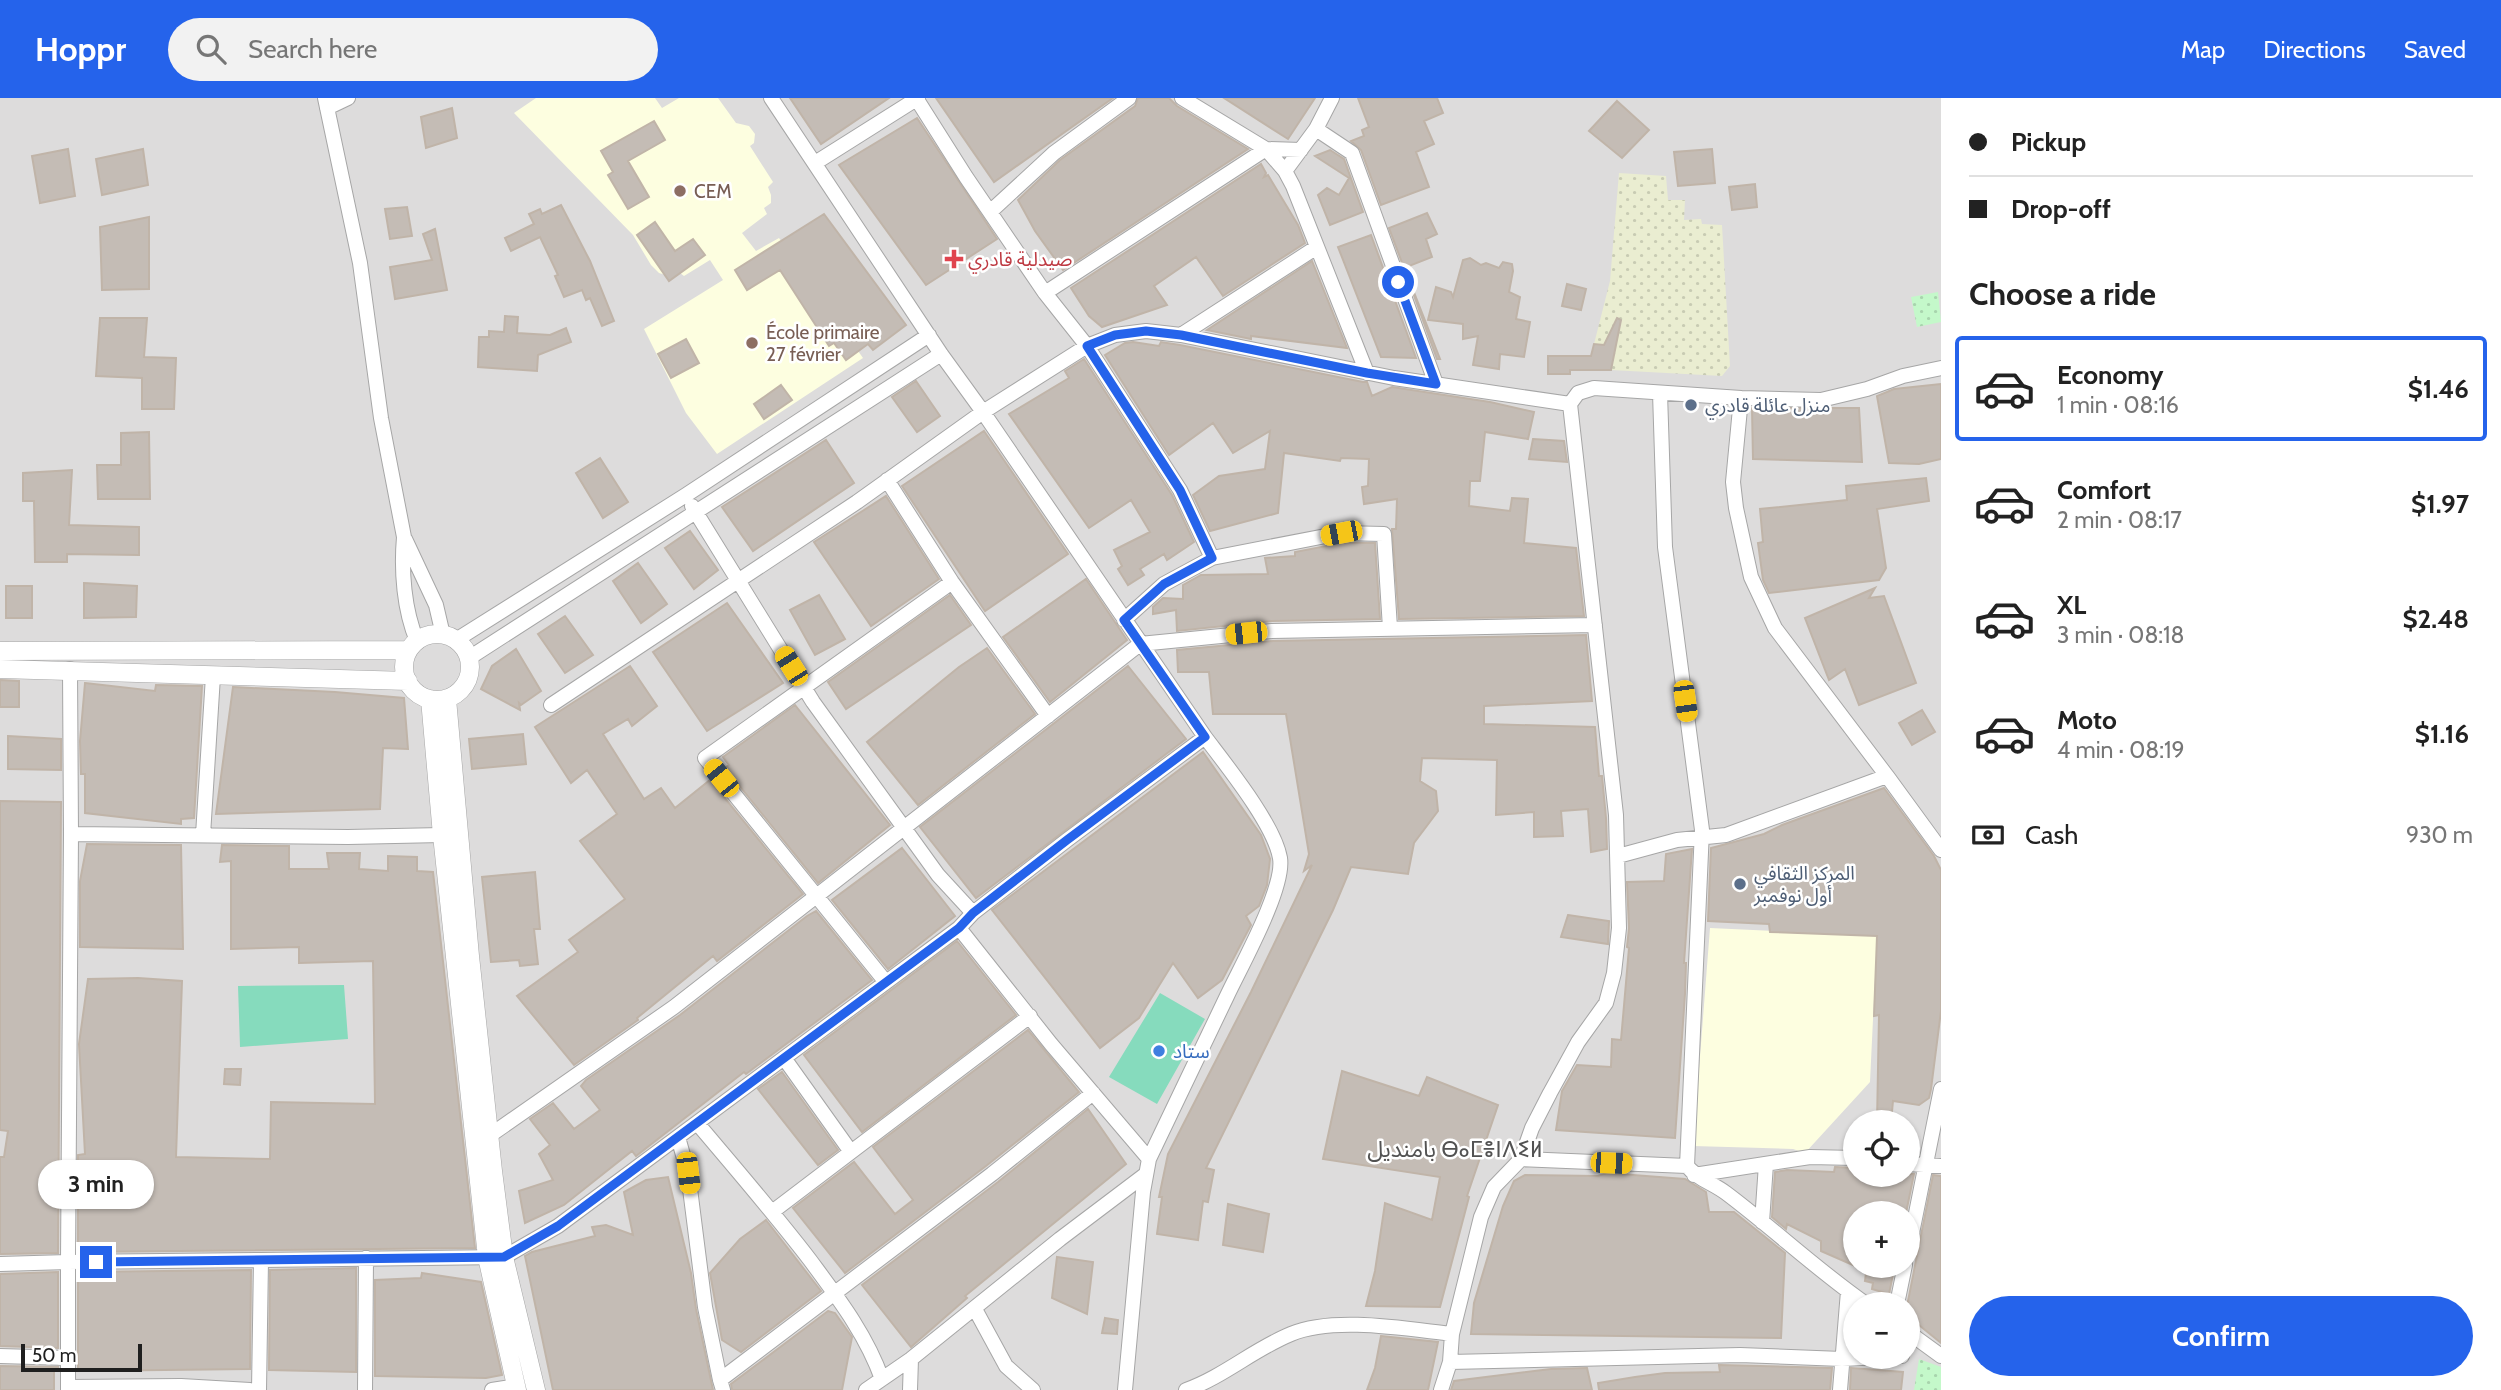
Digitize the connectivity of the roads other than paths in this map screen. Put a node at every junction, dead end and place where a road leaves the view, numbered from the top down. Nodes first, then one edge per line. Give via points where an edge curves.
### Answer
1 (348, 98) edge
2 (771, 98) edge
3 (917, 98) edge
4 (1129, 98) edge
5 (1182, 98) edge
6 (1332, 98) edge
7 (326, 103) edge
8 (1316, 129) junction
9 (1266, 149) junction
10 (1301, 150) junction
11 (815, 163) junction
12 (1285, 171) junction
13 (990, 212) junction
14 (1317, 247) junction
15 (1045, 293) junction
16 (929, 335) junction
17 (1181, 335) junction
18 (1087, 346) junction
19 (941, 354) junction
20 (1941, 368) edge
21 (1367, 373) junction
22 (1436, 384) junction
23 (1660, 393) junction
24 (1741, 398) junction
25 (1570, 404) junction
26 (983, 412) junction
27 (887, 480) junction
28 (685, 495) junction
29 (697, 513) junction
30 (404, 537) junction
31 (1212, 558) junction
32 (738, 580) junction
33 (952, 582) junction
34 (1124, 620) junction
35 (1595, 625) junction
36 (1390, 628) junction
37 (449, 637) junction
38 (1140, 644) junction
39 (413, 646) junction
40 (0, 651) edge
41 (469, 658) junction
42 (0, 669) edge
43 (69, 669) junction
44 (213, 676) junction
45 (408, 681) junction
46 (804, 687) junction
47 (439, 699) junction
48 (551, 705) dead end
49 (1048, 716) junction
50 (1205, 737) junction
51 (1887, 776) junction
52 (904, 829) junction
53 (71, 834) junction
54 (202, 835) junction
55 (442, 835) junction
56 (1700, 839) junction
57 (1941, 850) edge
58 (1618, 856) junction
59 (816, 897) junction
60 (973, 913) junction
61 (959, 928) junction
62 (885, 981) junction
63 (1030, 1016) junction
64 (784, 1058) junction
65 (1941, 1089) edge
66 (1093, 1093) junction
67 (697, 1122) junction
68 (489, 1136) junction
69 (678, 1137) junction
70 (851, 1152) junction
71 (1843, 1158) edge
72 (1521, 1159) junction
73 (1766, 1164) junction
74 (1920, 1165) edge
75 (1926, 1165) junction
76 (1941, 1166) edge
77 (1148, 1167) junction
78 (1690, 1171) junction
79 (1919, 1201) edge
80 (772, 1212) junction
81 (1762, 1222) junction
82 (496, 1257) junction
83 (366, 1258) junction
84 (261, 1260) junction
85 (68, 1262) junction
86 (0, 1264) edge
87 (1848, 1291) joint
88 (834, 1293) junction
89 (975, 1308) junction
90 (1452, 1334) junction
91 (1920, 1342) edge
92 (1923, 1344) junction
93 (1920, 1346) edge
94 (0, 1356) edge
95 (1941, 1356) edge
96 (67, 1357) junction
97 (911, 1359) junction
98 (1842, 1359) junction
99 (1450, 1362) junction
100 (883, 1379) junction
101 (721, 1385) edge
102 (516, 1388) edge
103 (68, 1389) edge
104 (250, 1390) edge
105 (259, 1390) edge
106 (365, 1390) edge
107 (492, 1390) edge
108 (536, 1390) edge
109 (866, 1390) edge
110 (910, 1390) edge
111 (1033, 1390) edge
112 (1125, 1390) edge
113 (1186, 1390) edge
114 (1441, 1390) edge
115 (1840, 1390) edge

1 - 7 street
2 - 11 street
3 - 11 street
3 - 13 street
4 - 13 street via 1054,153
5 - 9 street
6 - 8 street
7 - 30 street via 360,263 381,418
8 - 10 street
8 - 22 street via 1352,153
9 - 10 street
9 - 12 street
9 - 15 street
10 - 12 street
11 - 16 street
12 - 14 street
13 - 15 street
14 - 17 street
14 - 21 street
15 - 18 street
16 - 19 street
16 - 28 street
17 - 18 street via 1146,331 1115,335
17 - 21 street
18 - 26 street
18 - 31 street via 1180,490
19 - 26 street
19 - 29 street
20 - 24 street via 1821,400
21 - 22 street
22 - 25 street
23 - 24 street
23 - 25 street via 1586,389
23 - 56 street via 1665,547
24 - 51 street via 1733,482 1742,542 1759,598 1775,628
25 - 35 street
26 - 27 street
26 - 34 street
27 - 32 street
27 - 33 street
28 - 29 street
28 - 37 street
29 - 32 street
29 - 41 street
30 - 37 street
30 - 39 street via 402,557
31 - 34 street via 1164,584
31 - 36 street via 1341,533 1384,534
32 - 46 street
32 - 48 street
33 - 46 street
33 - 49 street
34 - 38 street
35 - 36 street
35 - 58 street
36 - 38 street via 1272,631
37 - 39 street via 427,635
37 - 41 street
38 - 49 street
38 - 50 street
39 - 40 street
39 - 45 street via 404,667
41 - 47 street via 467,682 460,691
42 - 43 street
43 - 44 street
43 - 53 street
44 - 45 street
44 - 54 street
45 - 47 street via 420,694
46 - 52 street
46 - 59 street via 705,758
47 - 55 street
47 - 68 street
49 - 52 street
50 - 60 street
50 - 77 street via 1268,828 1281,871
51 - 56 street via 1765,822
51 - 57 street
52 - 59 street
52 - 60 street
53 - 54 street
53 - 85 street
54 - 55 street
55 - 82 street
56 - 58 street via 1677,840
56 - 78 street
58 - 72 street via 1619,928 1606,1003 1550,1093
59 - 62 street
59 - 68 street via 674,1007
60 - 61 street
61 - 62 street
61 - 63 street
62 - 64 street
63 - 66 street
63 - 70 street
64 - 67 street
64 - 70 street
65 - 75 street
66 - 77 street
66 - 88 street
67 - 69 street
67 - 80 street
68 - 82 street
69 - 82 street via 558,1226
69 - 101 street via 688,1173 705,1307
70 - 80 street
71 - 73 street
72 - 78 street
72 - 90 street via 1494,1187 1481,1217
73 - 78 street
73 - 81 street
74 - 75 street
75 - 76 street
75 - 79 street
77 - 89 street
77 - 112 street
78 - 81 street
80 - 88 street
81 - 87 street
82 - 83 street
82 - 102 street
82 - 108 street
83 - 84 street
83 - 106 street
84 - 85 street
84 - 105 street
85 - 86 street
85 - 96 street
87 - 98 street
88 - 100 street via 857,1325
88 - 101 street
89 - 97 street
89 - 111 street via 1006,1366
90 - 99 street
90 - 113 street via 1373,1325 1313,1327 1291,1334
91 - 92 street
92 - 93 street
92 - 95 street
94 - 96 street
96 - 103 street
97 - 100 street
97 - 110 street
98 - 99 street via 1740,1355
98 - 115 street
99 - 114 street
100 - 109 street
102 - 107 street
103 - 104 street via 181,1386

